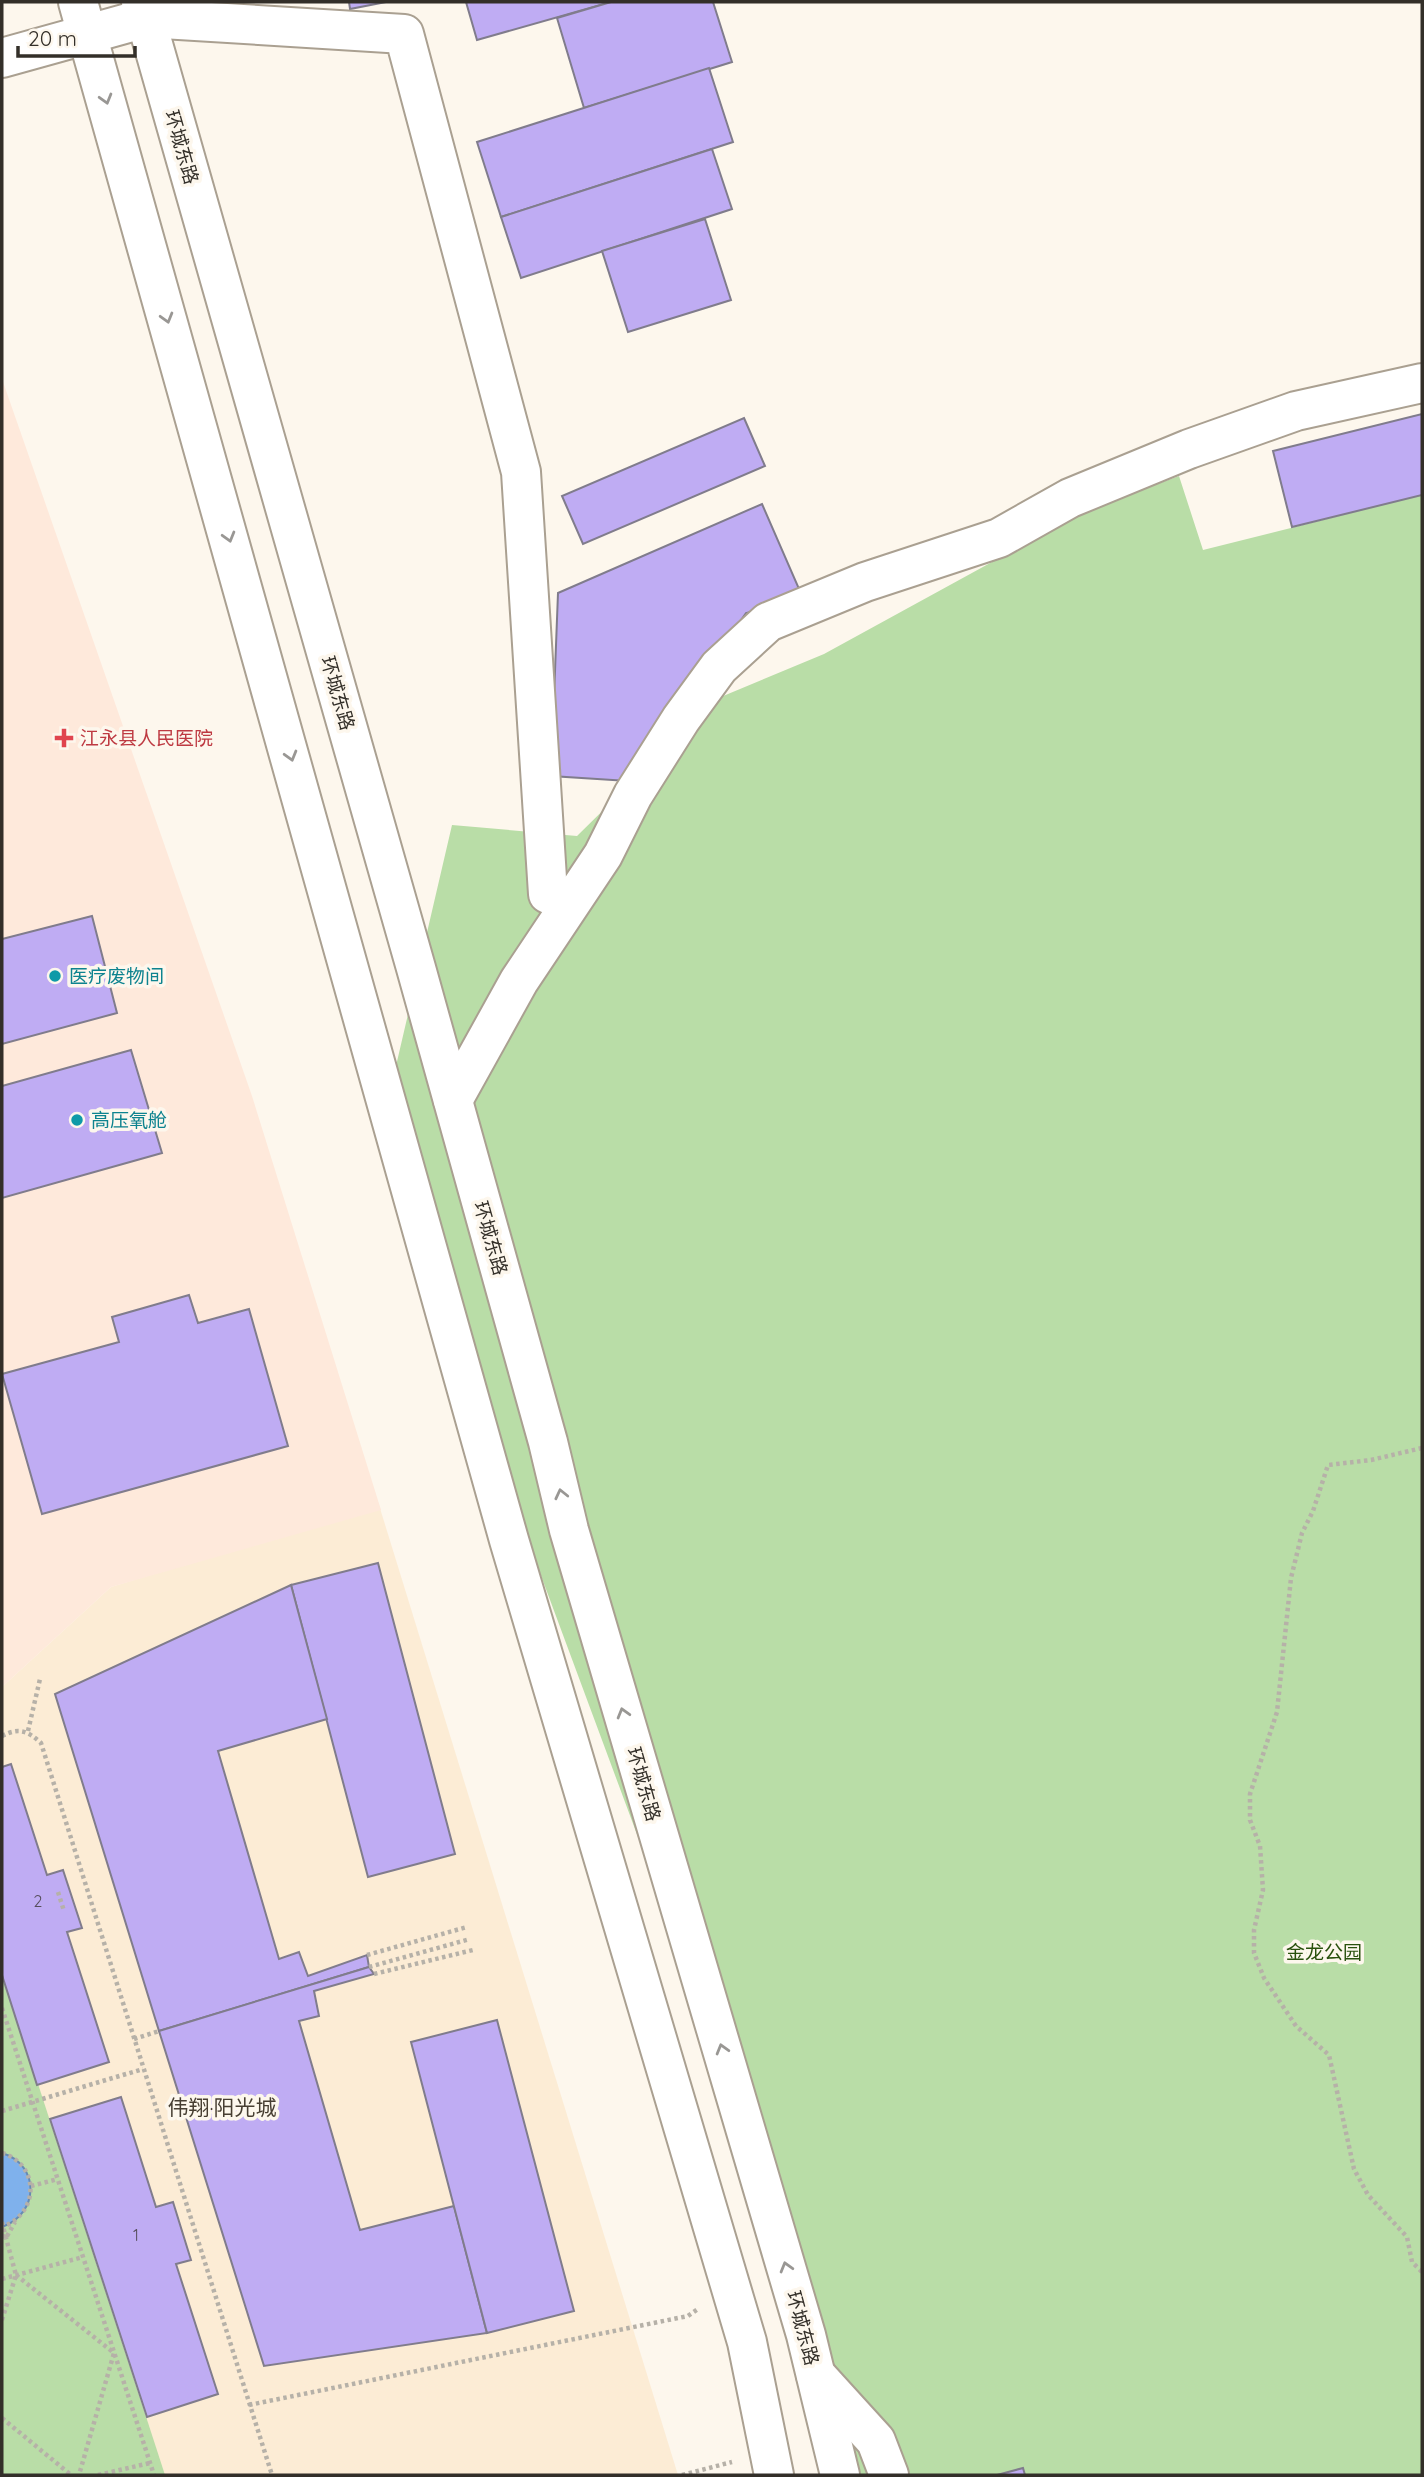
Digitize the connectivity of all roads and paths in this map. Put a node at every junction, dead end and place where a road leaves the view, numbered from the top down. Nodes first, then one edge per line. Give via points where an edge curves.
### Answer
1 (143, 10) edge
2 (82, 18) edge
3 (2, 58) edge
4 (1422, 383) edge
5 (548, 894) dead end
6 (453, 1100) junction
7 (1422, 1448) edge
8 (40, 1679) dead end
9 (28, 1731) junction
10 (2, 1736) edge
11 (58, 1892) dead end
12 (64, 1911) dead end
13 (467, 1927) dead end
14 (470, 1939) dead end
15 (473, 1950) dead end
16 (367, 1955) dead end
17 (369, 1967) dead end
18 (374, 1974) dead end
19 (2, 2008) edge
20 (159, 2031) dead end
21 (134, 2039) junction
22 (143, 2069) junction
23 (32, 2102) junction
24 (2, 2110) edge
25 (2, 2153) edge
26 (58, 2179) junction
27 (32, 2186) junction
28 (16, 2221) junction
29 (2, 2225) edge
30 (4, 2236) edge
31 (83, 2257) junction
32 (1422, 2272) edge
33 (16, 2276) junction
34 (2, 2279) edge
35 (707, 2302) dead end
36 (2, 2320) edge
37 (114, 2353) junction
38 (816, 2375) junction
39 (249, 2405) junction
40 (2, 2418) edge
41 (150, 2463) junction
42 (772, 2464) edge
43 (699, 2473) edge
44 (71, 2475) edge
45 (79, 2475) edge
46 (98, 2475) edge
47 (154, 2475) edge
48 (272, 2475) edge
49 (682, 2475) edge
50 (840, 2475) edge
51 (889, 2475) edge

1 - 2 main road
1 - 5 main road via 404,34 520,472
1 - 6 main road, 环城东路
2 - 3 main road
2 -> 42 main road via 505,1528 747,2342
4 - 6 main road via 1296,411 1189,449 1070,498 999,538 865,582 768,622 719,667 681,719 603,855 519,981
38 -> 6 main road, 环城东路 via 569,1530
7 - 32 path via 1328,1465 1296,1555 1277,1712 1250,1794 1263,1890 1254,1953 1264,1978 1296,2026 1329,2055 1354,2169 1368,2196 1408,2237 1412,2262
8 - 9 path
9 - 10 path
9 - 21 path via 41,1743
11 - 12 path
13 - 16 path
14 - 17 path
15 - 18 path
19 - 23 path
20 - 21 path
21 - 22 path
22 - 23 path
22 - 39 path
23 - 24 path
23 - 26 path
25 - 27 path via 20,2162
26 - 27 path
26 - 31 path
27 - 28 path via 25,2211
28 - 29 path
28 - 30 path
29 - 30 path, bridge
30 - 33 path
31 - 33 path
31 - 37 path
33 - 34 path
33 - 36 path
33 - 37 path
35 - 39 path via 688,2316
37 - 41 path
37 - 45 path
38 - 50 main road, 环城东路
38 - 51 main road via 876,2441
39 - 48 path
40 - 44 path
41 - 46 path
41 - 47 path
42 - 43 path
43 - 49 path

